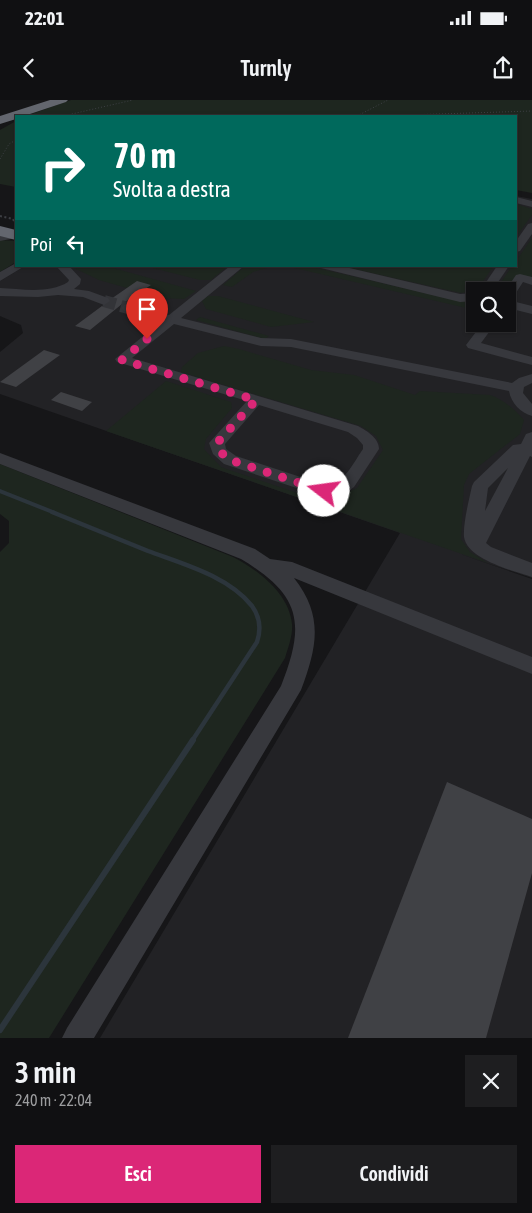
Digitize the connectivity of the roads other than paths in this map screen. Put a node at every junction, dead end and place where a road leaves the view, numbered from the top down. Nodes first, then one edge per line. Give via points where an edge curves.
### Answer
1 (40, 100) edge
2 (51, 100) edge
3 (62, 100) edge
4 (68, 100) edge
5 (0, 109) edge
6 (24, 115) edge
7 (0, 118) edge
8 (15, 119) edge
9 (0, 127) edge
10 (517, 193) edge
11 (532, 196) edge
12 (517, 200) edge
13 (532, 204) edge
14 (532, 226) edge
15 (0, 231) edge
16 (15, 235) edge
17 (15, 235) edge
18 (0, 238) edge
19 (517, 248) edge
20 (18, 267) edge
21 (63, 267) edge
22 (237, 267) edge
23 (328, 267) edge
24 (502, 267) edge
25 (72, 275) junction
26 (0, 277) edge
27 (532, 281) edge
28 (492, 282) edge
29 (516, 284) edge
30 (58, 291) junction
31 (0, 292) edge
32 (140, 298) tunnel mouth
33 (466, 298) edge
34 (516, 306) edge
35 (128, 308) tunnel mouth
36 (532, 310) edge
37 (178, 314) junction
38 (482, 332) edge
39 (291, 343) joint
40 (532, 361) edge
41 (532, 378) edge
42 (516, 388) junction
43 (256, 400) junction
44 (532, 411) edge
45 (530, 446) edge
46 (0, 458) edge
47 (476, 545) junction
48 (268, 565) junction
49 (532, 570) edge
50 (532, 666) edge
51 (77, 1038) edge

1 - 5 highway
2 - 7 highway
3 - 7 highway
4 - 6 highway
8 - 9 highway
10 - 11 street
12 - 13 street
14 - 19 street
15 - 16 highway
17 - 18 street
20 - 26 street
21 - 25 street
22 - 37 street
23 - 33 street
24 - 28 street
25 - 30 street via 74,284
25 - 30 street via 107,295
27 - 29 street via 520,278
30 - 31 street
32 - 37 street
34 - 36 street
35 - 37 street
37 - 39 street via 261,342
37 - 43 street via 122,360
38 - 40 street via 473,345
39 - 42 street
41 - 42 street via 520,382
42 - 44 street via 519,401
43 - 43 street via 353,430 363,435 371,449 348,483 324,491 230,460 219,451 217,443
45 - 47 street
45 - 47 street via 518,448 480,486 473,536
46 - 48 street via 248,554
47 - 49 street
48 - 50 street via 285,567
48 - 51 street via 286,579 306,616 306,643 300,666 290,690

